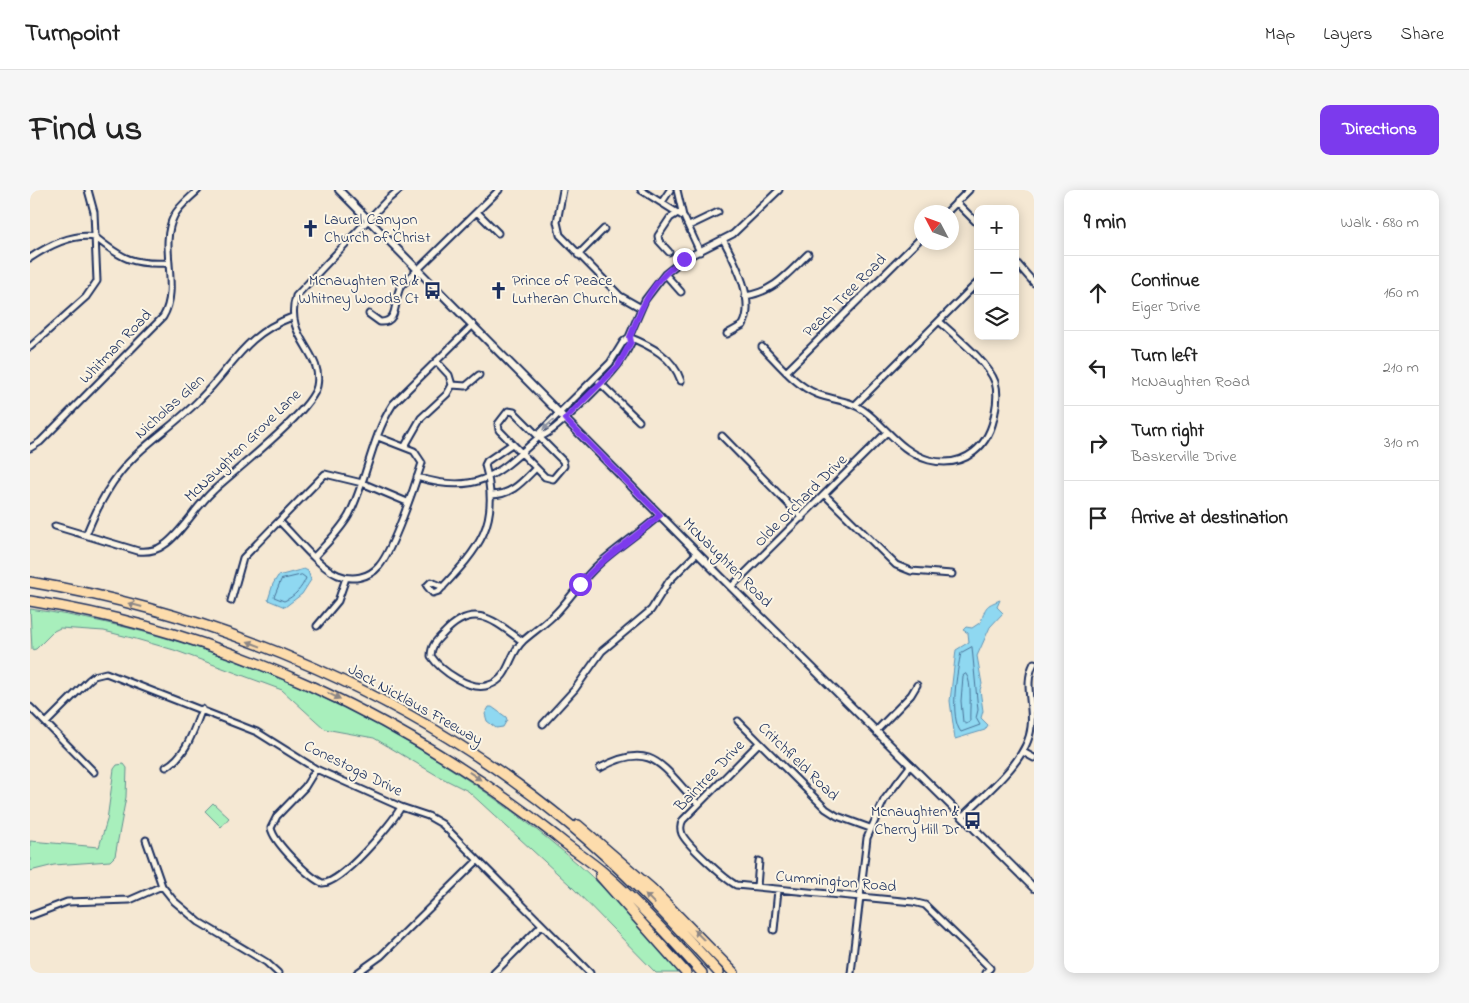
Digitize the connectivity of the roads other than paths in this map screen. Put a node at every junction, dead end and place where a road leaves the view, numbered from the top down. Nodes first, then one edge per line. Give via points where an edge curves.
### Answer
1 (88, 190) edge
2 (198, 190) edge
3 (339, 190) edge
4 (399, 190) edge
5 (499, 190) edge
6 (564, 190) edge
7 (641, 190) edge
8 (670, 190) edge
9 (678, 190) edge
10 (779, 190) edge
11 (969, 190) edge
12 (662, 202) junction
13 (956, 202) junction
14 (953, 205) edge
15 (477, 212) junction
16 (718, 212) dead end
17 (678, 213) junction
18 (684, 217) junction
19 (368, 219) junction
20 (974, 220) edge
21 (689, 226) junction
22 (604, 229) dead end
23 (498, 233) dead end
24 (95, 237) junction
25 (724, 241) junction
26 (914, 245) edge
27 (669, 252) dead end
28 (700, 252) junction
29 (808, 254) dead end
30 (578, 255) junction
31 (30, 258) edge
32 (169, 264) junction
33 (1019, 266) edge
34 (418, 270) junction
35 (665, 274) junction
36 (1034, 283) edge
37 (974, 286) edge
38 (681, 292) dead end
39 (745, 296) junction
40 (641, 308) junction
41 (369, 314) dead end
42 (292, 317) junction
43 (939, 321) junction
44 (473, 325) junction
45 (727, 334) dead end
46 (630, 337) junction
47 (30, 347) edge
48 (762, 348) dead end
49 (436, 360) junction
50 (786, 372) junction
51 (479, 375) dead end
52 (595, 378) junction
53 (682, 381) dead end
54 (601, 383) junction
55 (452, 385) junction
56 (855, 405) junction
57 (562, 417) junction
58 (639, 421) dead end
59 (887, 432) junction
60 (722, 436) dead end
61 (378, 437) junction
62 (539, 437) junction
63 (512, 444) junction
64 (405, 446) junction
65 (30, 448) edge
66 (522, 453) junction
67 (536, 468) junction
68 (417, 477) junction
69 (489, 478) junction
70 (362, 483) junction
71 (491, 495) junction
72 (825, 495) junction
73 (407, 502) junction
74 (660, 515) junction
75 (802, 518) junction
76 (279, 521) junction
77 (55, 526) dead end
78 (86, 535) junction
79 (697, 553) junction
80 (315, 556) junction
81 (952, 574) dead end
82 (346, 578) junction
83 (30, 582) edge
84 (443, 587) dead end
85 (731, 587) junction
86 (30, 601) edge
87 (231, 601) dead end
88 (317, 626) dead end
89 (522, 641) junction
90 (1034, 663) edge
91 (917, 685) dead end
92 (30, 707) edge
93 (202, 709) junction
94 (738, 721) dead end
95 (46, 723) junction
96 (543, 724) dead end
97 (877, 730) junction
98 (760, 743) junction
99 (1023, 752) junction
100 (1034, 758) edge
101 (911, 765) junction
102 (166, 767) dead end
103 (600, 768) dead end
104 (316, 769) junction
105 (94, 772) dead end
106 (698, 804) junction
107 (401, 807) junction
108 (551, 810) junction
109 (962, 816) junction
110 (680, 827) joint
111 (870, 828) junction
112 (557, 837) junction
113 (146, 840) dead end
114 (478, 860) junction
115 (759, 861) dead end
116 (162, 886) junction
117 (757, 887) junction
118 (1034, 888) edge
119 (778, 890) junction
120 (860, 897) junction
121 (30, 916) edge
122 (542, 925) junction
123 (774, 930) dead end
124 (278, 973) edge
125 (358, 973) edge
126 (494, 973) edge
127 (590, 973) edge
128 (686, 973) edge
129 (702, 973) edge
130 (719, 973) edge
131 (734, 973) edge
132 (851, 973) edge
133 (985, 973) edge

1 - 24 street
2 - 32 street, Whitman Road via 172,221
3 - 19 street, McNaughten Road
4 - 19 street
5 - 15 street
6 - 30 street via 557,228
7 - 12 street
8 - 12 street
9 - 18 street
10 - 25 street
11 - 13 street
12 - 17 street
13 - 14 street
13 - 20 street
15 - 23 street
15 - 34 street
16 - 21 street
17 - 18 street
17 - 27 street via 670,218 658,236
18 - 21 street
19 - 34 street, McNaughten Road
19 - 42 street via 300,291
21 - 28 street
22 - 30 street
24 - 31 street via 75,238
24 - 32 street via 126,260 142,264
24 - 47 street via 98,276 93,290
25 - 28 street
25 - 39 street via 738,270
26 - 50 street, Peach Tree Road
28 - 35 street
29 - 39 street via 774,286 760,294
30 - 40 street via 620,296
32 - 65 street, Whitman Road via 169,302 160,322 40,442
33 - 36 street
34 - 41 street via 399,289 391,318 380,322
34 - 44 street, McNaughten Road
35 - 38 street
35 - 40 street via 650,290
37 - 43 street
39 - 45 street via 746,319 736,331
40 - 46 street
42 - 78 street, Nicholas Glen via 266,328 250,341 201,399 128,464 104,496
42 - 78 street, McNaughten Grove Lane via 317,372 316,389 302,408 212,491 164,546 138,550
43 - 56 street
43 - 59 street via 992,376 997,396 992,430 974,454 951,462 921,457 904,448
44 - 49 street
44 - 57 street, McNaughten Road
46 - 52 street
46 - 53 street via 661,353
46 - 54 street via 631,342 618,366
48 - 50 street
49 - 55 street via 449,375
49 - 61 street via 393,404
50 - 56 street via 816,393
51 - 55 street via 466,386
52 - 54 street
52 - 57 street
54 - 57 street
54 - 58 street
55 - 64 street via 447,394 421,418
56 - 59 street
57 - 62 street via 540,432
57 - 74 street, McNaughten Road
59 - 72 street, Olde Orchard Drive
60 - 75 street
61 - 64 street
61 - 70 street
62 - 63 street via 514,412 508,412 498,427
62 - 66 street
62 - 67 street via 565,463 550,480
63 - 66 street
63 - 69 street via 487,461
64 - 68 street via 421,459
66 - 67 street
66 - 69 street
67 - 71 street via 513,491
68 - 69 street via 449,485
68 - 73 street
69 - 71 street
70 - 73 street
70 - 76 street via 325,474
70 - 80 street via 349,515
71 - 84 street via 481,541 467,562
72 - 75 street, Olde Orchard Drive
72 - 81 street via 896,565 911,571
73 - 82 street via 379,566 367,575
74 - 79 street, McNaughten Road
74 - 89 street via 599,564 555,614
75 - 85 street, Olde Orchard Drive
76 - 80 street
76 - 87 street via 243,558
77 - 78 street, McNaughten Grove Lane
79 - 85 street, McNaughten Road
79 - 96 street via 669,581 651,610 602,652 575,689
80 - 82 street via 330,570
82 - 88 street via 338,601
108 -> 83 highway, Jack Nicklaus Freeway via 487,763 412,718 300,661 165,613
85 - 97 street, McNaughten Road
86 -> 112 highway, Jack Nicklaus Freeway via 175,633 256,661 314,686 439,752
89 - 89 street via 504,676 482,687 466,683 439,665 431,653 432,646 450,626 467,616 494,620
90 - 99 street via 1028,683 1031,728
91 - 97 street via 911,696
92 - 95 street
93 - 95 street, Conestoga Drive via 106,673 89,680
93 - 102 street via 182,754
93 - 104 street, Conestoga Drive via 268,737
94 - 98 street, Critchfield Road
95 - 105 street
97 - 101 street, McNaughten Road
98 - 106 street, Baintree Drive
98 - 111 street, Critchfield Road via 826,809
99 - 100 street
99 - 109 street
101 - 109 street, McNaughten Road
101 - 111 street via 889,792
103 - 106 street via 624,756 648,757
104 - 107 street, Conestoga Drive
104 - 107 street via 305,787 277,816 271,828 277,841 312,877 325,883 336,879 384,831
106 - 110 street, Baintree Drive
107 - 114 street, Conestoga Drive via 442,824
130 -> 108 highway, Jack Nicklaus Freeway via 645,894
131 -> 108 highway via 616,856 573,821
109 - 118 street, McNaughten Road
110 - 117 street, Cummington Road via 684,838 726,879 736,885
111 - 120 street via 864,848
112 - 128 highway via 598,874
112 - 129 highway, Jack Nicklaus Freeway via 602,871
113 - 116 street
114 - 122 street, Conestoga Drive
114 - 125 street via 381,956
115 - 117 street
116 - 121 street via 130,900 67,902
116 - 124 street via 188,913
117 - 119 street, Cummington Road
119 - 120 street, Cummington Road
119 - 123 street
120 - 132 street
120 - 133 street, Cummington Road via 925,905 990,968
122 - 126 street
122 - 127 street, Conestoga Drive

